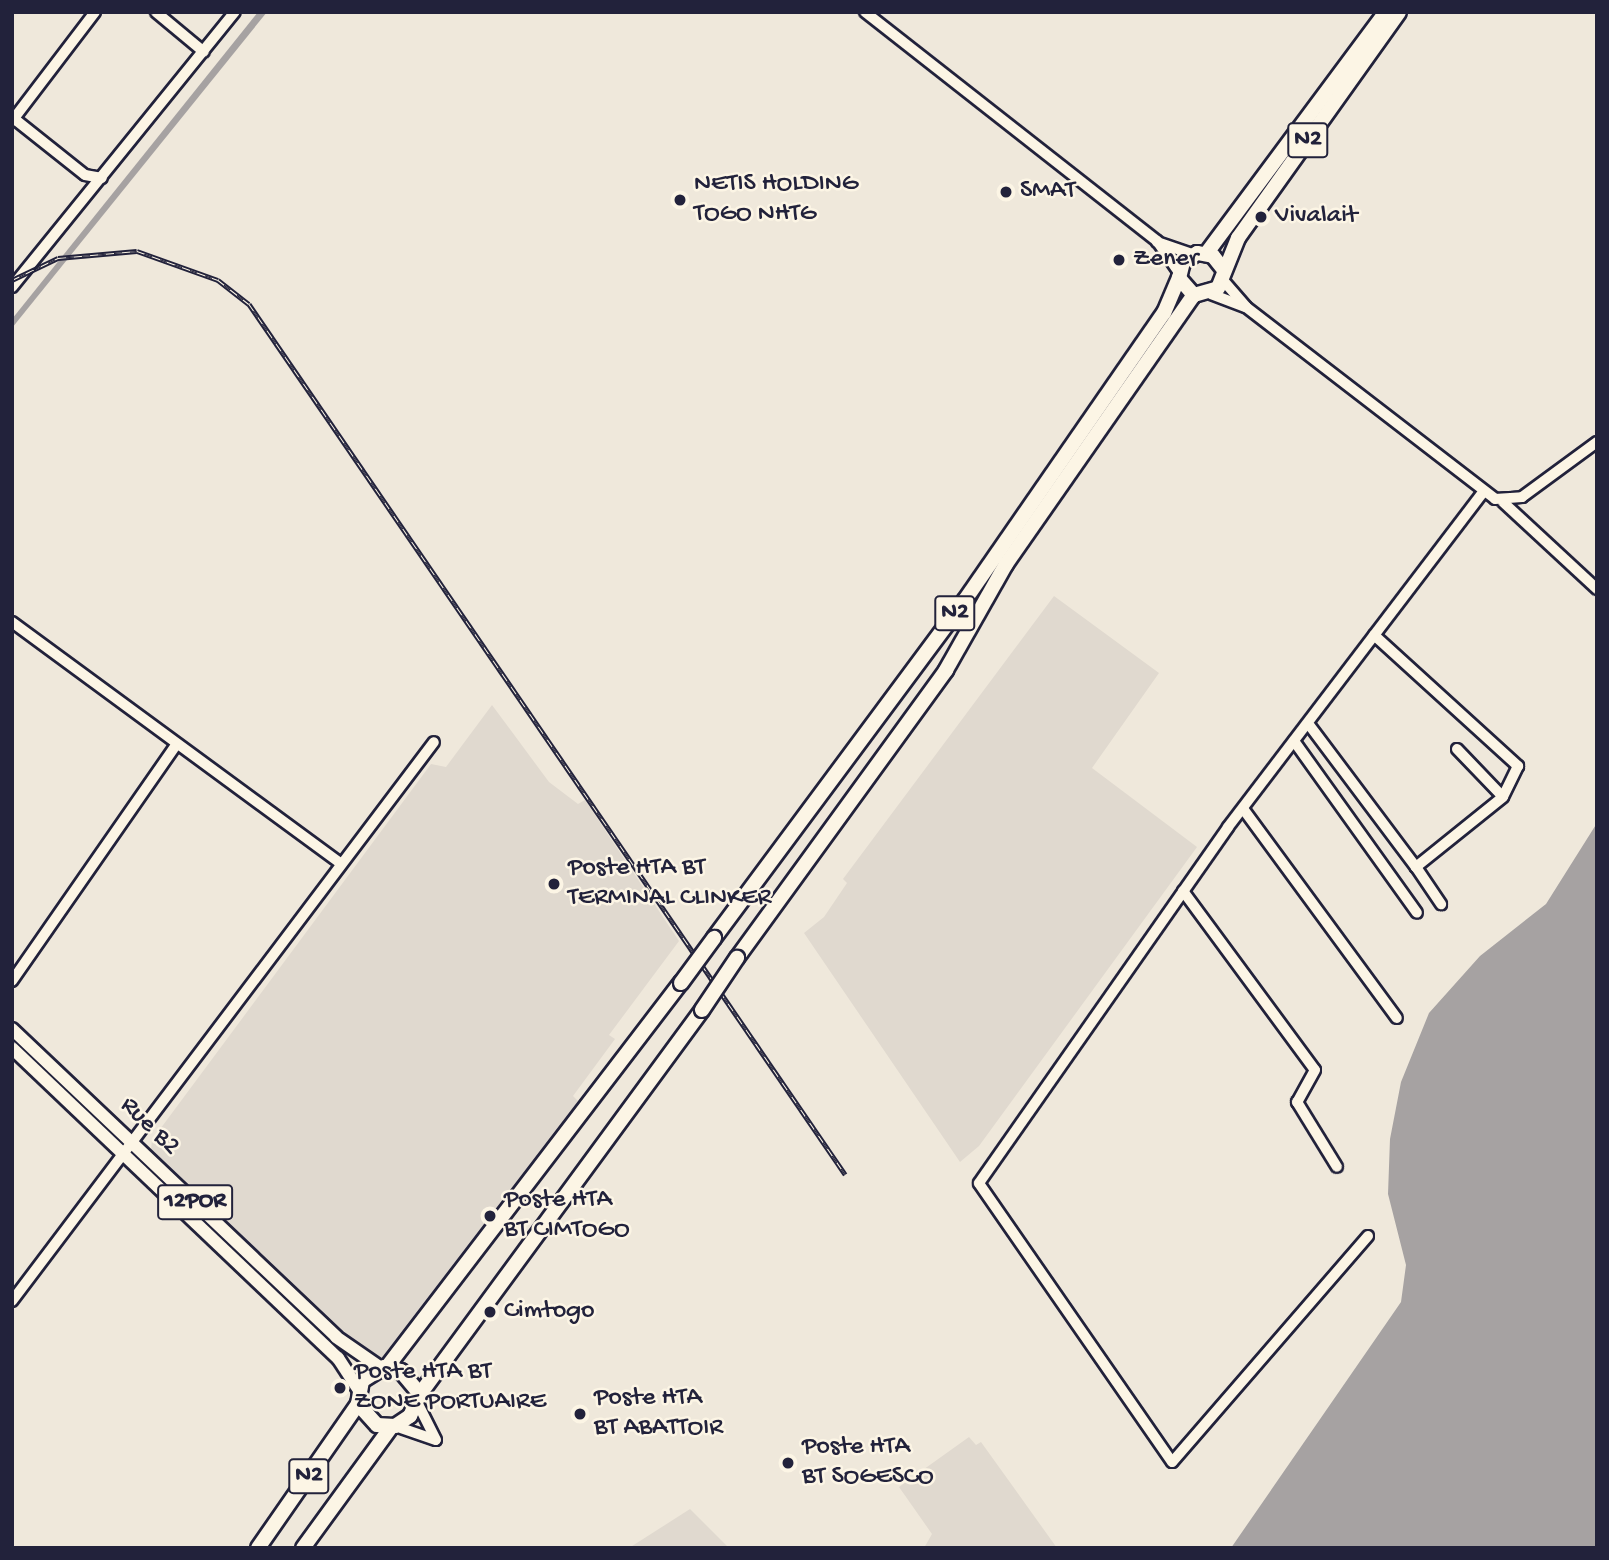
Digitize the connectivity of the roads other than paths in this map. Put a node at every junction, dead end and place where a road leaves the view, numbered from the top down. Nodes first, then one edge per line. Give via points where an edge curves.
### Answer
1 (95, 12) edge
2 (156, 12) edge
3 (236, 12) edge
4 (865, 12) edge
5 (1386, 12) edge
6 (1399, 12) edge
7 (204, 52) junction
8 (13, 119) edge
9 (102, 178) junction
10 (1157, 242) junction
11 (1199, 254) junction
12 (1179, 275) junction
13 (1223, 275) junction
14 (12, 287) edge
15 (1210, 294) junction
16 (1194, 295) junction
17 (1246, 307) junction
18 (1597, 442) edge
19 (1483, 492) junction
20 (1503, 502) junction
21 (1597, 589) edge
22 (12, 622) edge
23 (1374, 635) junction
24 (1310, 726) junction
25 (1294, 740) junction
26 (434, 742) dead end
27 (176, 745) junction
28 (1457, 749) dead end
29 (1503, 797) junction
30 (1244, 810) junction
31 (341, 864) junction
32 (1416, 867) junction
33 (1183, 891) junction
34 (1441, 904) dead end
35 (1417, 913) dead end
36 (12, 981) edge
37 (1397, 1018) dead end
38 (12, 1029) edge
39 (12, 1048) edge
40 (135, 1144) junction
41 (125, 1157) junction
42 (1337, 1167) dead end
43 (1368, 1236) dead end
44 (12, 1301) edge
45 (384, 1368) junction
46 (358, 1396) junction
47 (419, 1399) junction
48 (393, 1426) junction
49 (258, 1548) edge
50 (303, 1548) edge

1 - 8 street
2 - 7 street
3 - 7 street
4 - 10 street
5 - 11 highway, N2
6 - 13 highway, N2 via 1238,238
7 - 9 street
8 - 9 street via 85,175
9 - 14 street
10 - 11 street
10 - 12 street
11 - 12 highway
11 - 13 highway
12 - 16 highway
12 - 45 highway, N2, bridge via 1164,313 965,600 681,983
13 - 15 highway
13 - 17 street
15 - 16 highway
15 - 17 street
16 - 47 highway, N2, bridge via 1006,564 952,662
17 - 19 street
18 - 20 street via 1522,497
19 - 20 street
19 - 23 street
20 - 21 street
22 - 27 street
23 - 24 street
23 - 29 street via 1514,759 1519,772
24 - 25 street
24 - 32 street
25 - 30 street
25 - 35 street
26 - 31 street
27 - 31 street
27 - 36 street
28 - 29 street
29 - 32 street
30 - 33 street
30 - 37 street
31 - 40 street
32 - 34 street
33 - 42 street via 1315,1070 1297,1102
33 - 43 street via 979,1183 1172,1462
38 - 40 main road, Rue B2 / 12POR
39 - 41 main road, Rue B2 / 12POR
40 - 41 street
40 - 45 main road, Rue B2 / 12POR via 336,1337
41 - 44 street
41 - 46 main road, Rue B2 / 12POR via 338,1358
45 - 46 highway, N2
45 - 47 highway via 408,1376
46 - 48 highway via 369,1421
46 - 49 highway, N2
47 - 48 highway, N2
47 - 48 street via 436,1440
48 - 50 highway, N2

